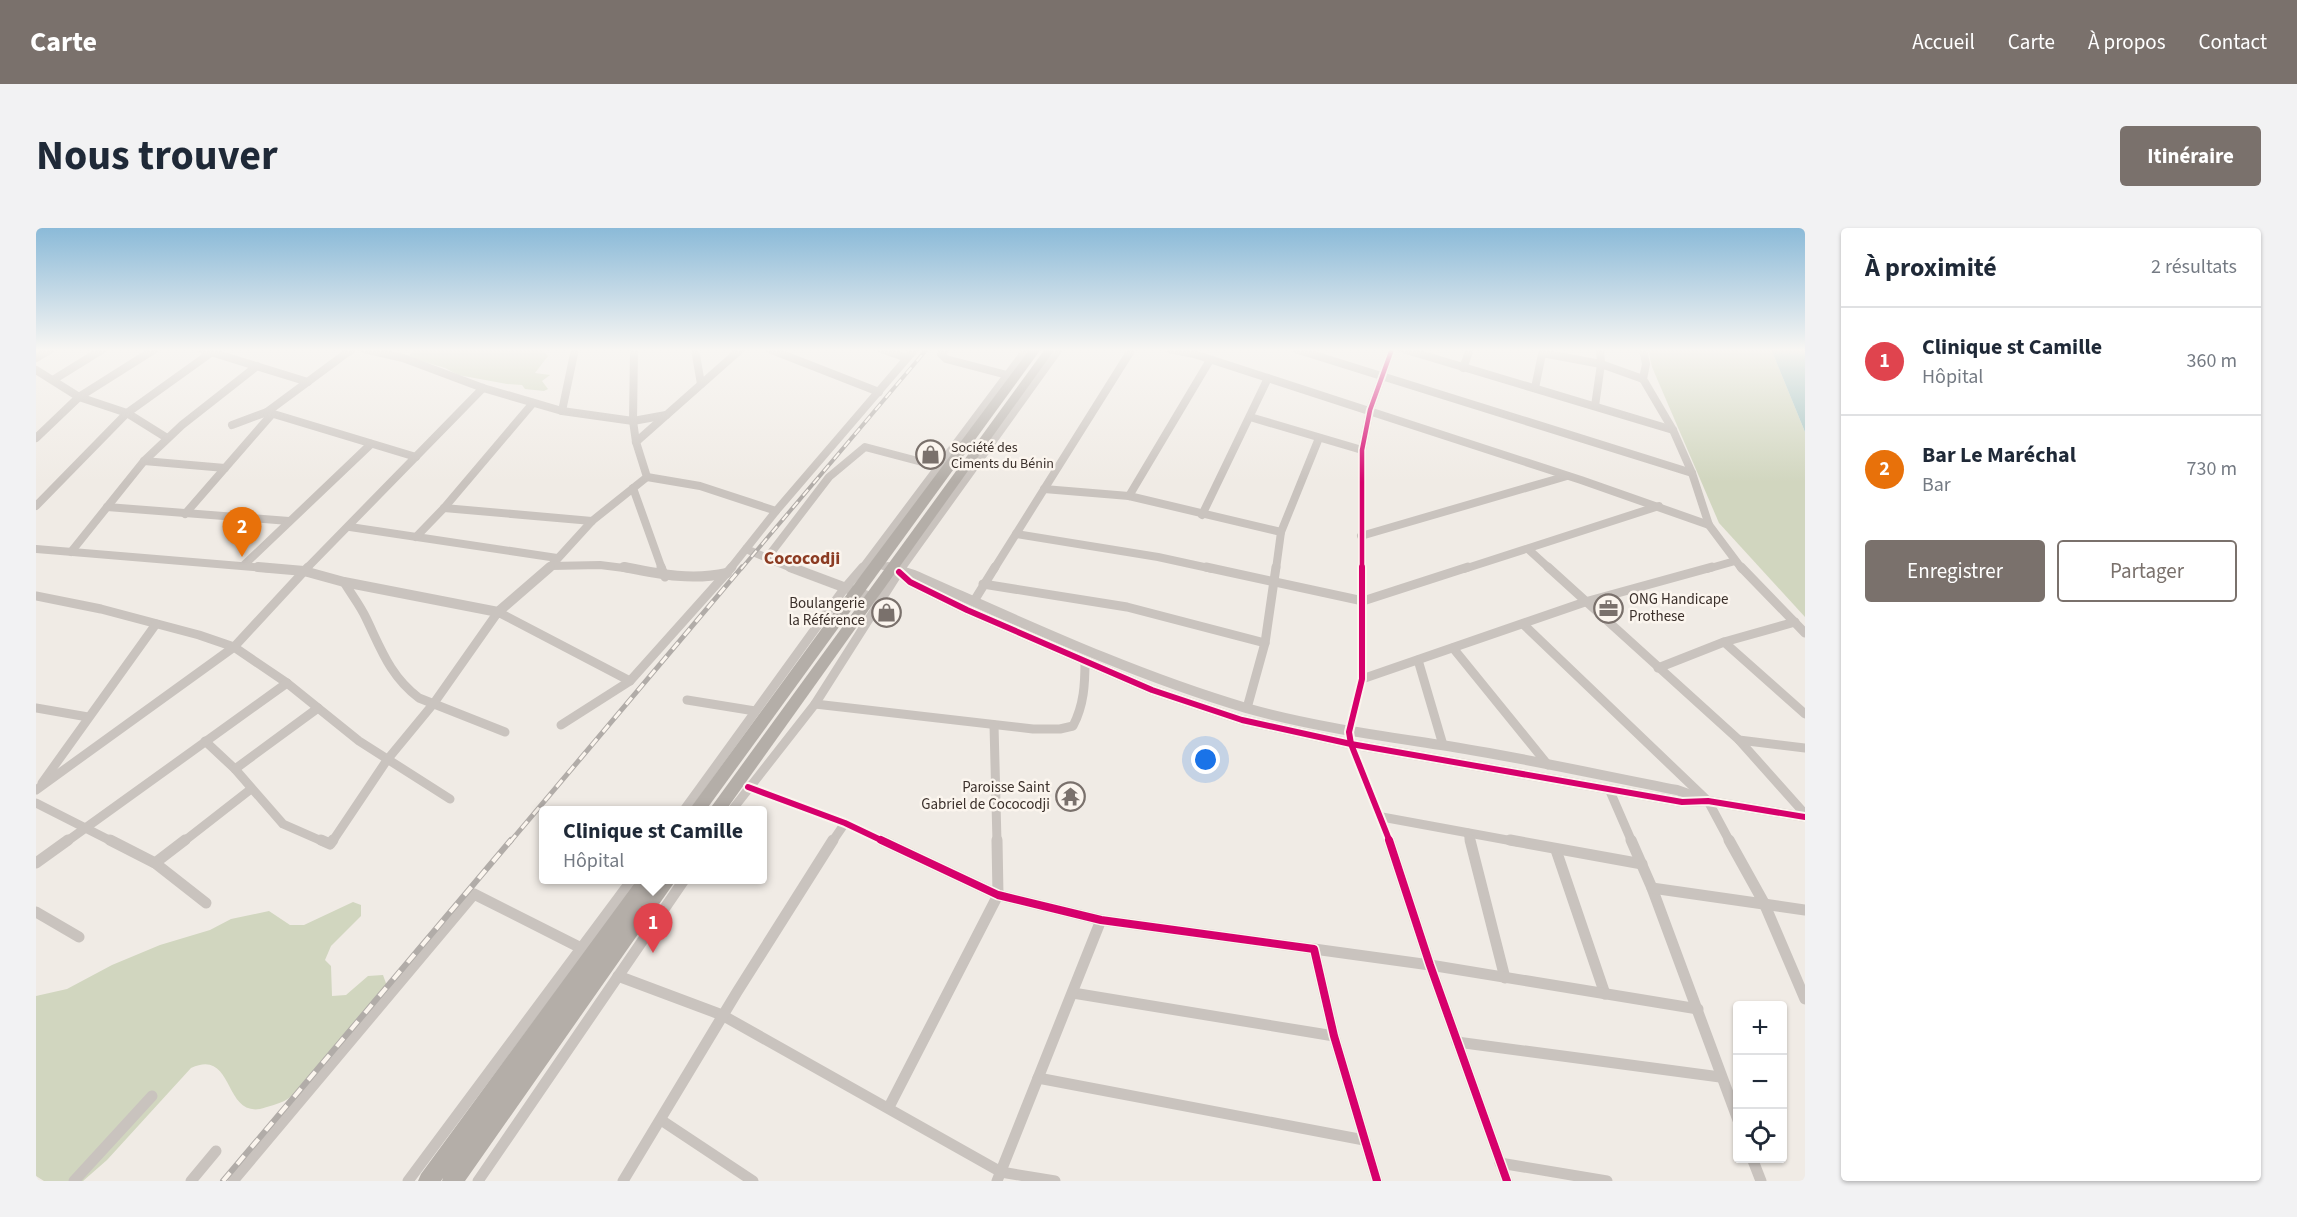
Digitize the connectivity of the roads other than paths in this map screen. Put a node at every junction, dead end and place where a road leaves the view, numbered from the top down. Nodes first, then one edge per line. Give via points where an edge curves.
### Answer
1 (74, 393) edge
2 (85, 393) edge
3 (153, 393) edge
4 (223, 393) edge
5 (294, 393) edge
6 (478, 393) edge
7 (501, 393) edge
8 (566, 393) edge
9 (633, 393) edge
10 (690, 393) edge
11 (878, 393) edge
12 (993, 393) edge
13 (1002, 393) edge
14 (1019, 393) edge
15 (1026, 393) edge
16 (1104, 393) edge
17 (1190, 393) edge
18 (1261, 393) edge
19 (1317, 393) edge
20 (1376, 393) edge
21 (1438, 393) edge
22 (1553, 393) edge
23 (1597, 393) edge
24 (1652, 393) edge
25 (79, 397) junction
26 (533, 403) junction
27 (1595, 406) junction
28 (1370, 410) junction
29 (562, 411) junction
30 (127, 412) junction
31 (269, 413) junction
32 (666, 415) junction
33 (1250, 417) junction
34 (633, 421) junction
35 (232, 425) dead end
36 (1673, 430) junction
37 (37, 436) edge
38 (167, 438) junction
39 (1319, 438) junction
40 (636, 442) junction
41 (371, 444) junction
42 (1362, 450) junction
43 (416, 457) junction
44 (144, 461) junction
45 (937, 466) junction
46 (225, 468) junction
47 (1692, 473) junction
48 (1567, 476) junction
49 (647, 477) junction
50 (633, 488) junction
51 (1044, 489) junction
52 (1129, 496) junction
53 (36, 506) edge
54 (108, 507) junction
55 (1659, 507) junction
56 (444, 508) junction
57 (776, 511) junction
58 (185, 514) junction
59 (1202, 515) junction
60 (290, 521) junction
61 (592, 521) junction
62 (1709, 525) junction
63 (350, 526) junction
64 (1281, 532) junction
65 (1016, 534) junction
66 (1361, 536) junction
67 (416, 537) junction
68 (36, 549) edge
69 (746, 549) junction
70 (1528, 549) junction
71 (71, 552) junction
72 (767, 558) junction
73 (1735, 561) junction
74 (554, 562) junction
75 (873, 563) junction
76 (244, 565) junction
77 (895, 570) junction
78 (304, 571) junction
79 (728, 573) junction
80 (665, 577) junction
81 (344, 582) junction
82 (1274, 582) junction
83 (983, 584) junction
84 (849, 591) junction
85 (36, 596) edge
86 (870, 597) junction
87 (974, 601) junction
88 (1363, 601) junction
89 (1585, 602) junction
90 (498, 612) junction
91 (1795, 621) junction
92 (156, 624) junction
93 (1523, 624) junction
94 (1805, 633) edge
95 (1724, 642) junction
96 (1265, 643) junction
97 (234, 647) junction
98 (1453, 648) junction
99 (1418, 660) junction
100 (1085, 661) junction
101 (1658, 668) junction
102 (1362, 679) junction
103 (630, 681) junction
104 (287, 683) junction
105 (687, 700) dead end
106 (434, 703) junction
107 (815, 704) junction
108 (36, 708) edge
109 (318, 708) junction
110 (1248, 708) junction
111 (755, 711) junction
112 (1805, 714) edge
113 (88, 717) junction
114 (993, 724) junction
115 (561, 725) dead end
116 (505, 732) dead end
117 (1349, 732) junction
118 (1738, 740) junction
119 (205, 741) junction
120 (1351, 744) junction
121 (1443, 745) junction
122 (1805, 748) edge
123 (387, 760) junction
124 (1548, 765) junction
125 (235, 769) junction
126 (748, 787) junction
127 (37, 789) edge
128 (251, 789) junction
129 (1609, 789) junction
130 (450, 799) dead end
131 (1708, 801) junction
132 (36, 803) edge
133 (687, 806) edge
134 (701, 806) edge
135 (720, 806) edge
136 (735, 806) edge
137 (1805, 816) edge
138 (1382, 817) junction
139 (845, 822) junction
140 (85, 826) junction
141 (1468, 833) junction
142 (1556, 850) junction
143 (155, 862) junction
144 (36, 863) edge
145 (1642, 864) junction
146 (628, 884) edge
147 (644, 884) edge
148 (663, 884) edge
149 (681, 884) edge
150 (1652, 888) junction
151 (998, 895) junction
152 (206, 903) dead end
153 (1764, 903) junction
154 (1805, 910) edge
155 (36, 912) edge
156 (1101, 920) junction
157 (80, 937) dead end
158 (581, 948) junction
159 (1314, 949) junction
160 (1430, 965) junction
161 (618, 976) junction
162 (1505, 978) junction
163 (1072, 993) junction
164 (1605, 994) junction
165 (1805, 999) edge
166 (1698, 1009) junction
167 (722, 1015) junction
168 (1334, 1036) junction
169 (1457, 1042) junction
170 (1720, 1077) junction
171 (1038, 1078) junction
172 (153, 1096) dead end
173 (889, 1107) junction
174 (1733, 1110) edge
175 (662, 1120) junction
176 (1364, 1140) junction
177 (216, 1151) dead end
178 (1500, 1163) junction
179 (1754, 1163) edge
180 (999, 1176) edge
181 (74, 1181) edge
182 (191, 1181) edge
183 (233, 1181) edge
184 (408, 1181) edge
185 (428, 1181) edge
186 (452, 1181) edge
187 (478, 1181) edge
188 (623, 1181) edge
189 (753, 1181) edge
190 (1055, 1181) edge
191 (1377, 1181) edge
192 (1507, 1181) edge
193 (1607, 1181) edge
194 (1761, 1181) edge

1 - 25 street
2 - 25 street
3 - 30 street
4 - 38 street
5 - 31 street
6 - 43 street
7 - 26 street
8 - 29 street
9 - 34 street
10 - 32 street
11 - 57 street
12 - 45 street
13 - 75 highway
14 - 77 highway
15 - 77 street
16 - 51 street
17 - 52 street
18 - 33 street
19 - 28 street
20 - 28 street
21 - 47 street
22 - 27 street
23 - 27 street
24 - 36 street
25 - 30 street
25 - 37 street
26 - 29 street
26 - 56 street
27 - 36 street
28 - 42 street
28 - 48 street
29 - 34 street
30 - 38 street
30 - 53 street
31 - 35 street
31 - 41 street
31 - 46 street
32 - 34 street
32 - 40 street
33 - 39 street
33 - 59 street
34 - 40 street
36 - 47 street
38 - 44 street
39 - 42 street
39 - 64 street
40 - 49 street
41 - 43 street
41 - 60 street
42 - 66 street
43 - 63 street
44 - 46 street
44 - 54 street
45 - 72 street via 865,447 829,477
45 - 75 street
46 - 58 street
47 - 62 street
48 - 55 street
48 - 66 street
49 - 50 street
49 - 57 street via 700,486
50 - 61 street
50 - 80 street
51 - 52 street
51 - 65 street
52 - 59 street
54 - 58 street
54 - 71 street
55 - 62 street
55 - 70 street
56 - 61 street
56 - 67 street
57 - 69 street
58 - 60 street
59 - 64 street
60 - 76 street
61 - 74 street
62 - 73 street
63 - 67 street
63 - 78 street
64 - 82 street
65 - 82 street via 1158,557
65 - 83 street
66 - 88 street
67 - 74 street
68 - 71 street
69 - 72 street
69 - 79 street
70 - 88 street
70 - 89 street
71 - 76 street
72 - 84 street
73 - 89 street
73 - 91 street
74 - 80 street via 608,565
74 - 90 street
75 - 77 street
75 - 84 highway
76 - 78 street
77 - 86 highway
77 - 87 street
77 - 100 street via 910,582 967,610
77 - 107 street
78 - 81 street
78 - 97 street
79 - 80 street via 709,578
79 - 103 street
81 - 90 street
81 - 106 street via 396,677 407,690
82 - 88 street
82 - 96 street
83 - 87 street
83 - 96 street via 1127,607
84 - 86 street
84 - 111 street
84 - 134 highway
85 - 92 street
86 - 135 highway
87 - 110 street via 1159,679
88 - 102 street
89 - 93 street
89 - 101 street
90 - 103 street
90 - 106 street
91 - 94 street
91 - 95 street
92 - 97 street
92 - 113 street
93 - 98 street
93 - 131 street
95 - 101 street
95 - 112 street
96 - 110 street
97 - 104 street
97 - 127 street
98 - 99 street
98 - 124 street
99 - 102 street
99 - 121 street
100 - 114 street via 1084,701 1073,726 1060,729
100 - 120 street via 1152,690 1242,720
101 - 118 street
102 - 117 street
103 - 115 street
104 - 109 street
104 - 119 street
105 - 111 street
106 - 116 street
106 - 123 street
107 - 114 street
107 - 126 street
108 - 113 street
109 - 123 street
109 - 125 street
110 - 117 street
111 - 133 street
113 - 127 street
114 - 151 street
117 - 120 street
117 - 121 street
118 - 122 street
118 - 137 street
119 - 125 street
119 - 140 street
120 - 129 street
120 - 138 street
121 - 124 street
123 - 128 street via 330,844 283,824
123 - 130 street
124 - 131 street via 1677,790
125 - 128 street
126 - 136 street
126 - 139 street
128 - 143 street
129 - 131 street via 1682,802
129 - 145 street
131 - 137 street
131 - 153 street
132 - 140 street
138 - 141 street
138 - 160 street
139 - 151 street
139 - 167 street
140 - 143 street
140 - 144 street
141 - 142 street
141 - 162 street
142 - 145 street
142 - 164 street
143 - 152 street
145 - 150 street
146 - 158 street
147 - 185 highway
148 - 186 highway
149 - 161 street
150 - 153 street
150 - 166 street
151 - 156 street
151 - 173 street
153 - 154 street
153 - 165 street
155 - 157 street
156 - 159 street
156 - 163 street
158 - 183 street via 474,894
158 - 184 street
159 - 160 street
159 - 168 street
160 - 162 street
160 - 169 street
161 - 167 street
161 - 187 street
162 - 164 street
163 - 168 street
163 - 171 street
164 - 166 street
166 - 170 street
167 - 173 street
167 - 175 street
168 - 176 street
169 - 170 street
169 - 178 street
170 - 174 street
171 - 176 street
171 - 180 street
172 - 181 street
173 - 180 street
175 - 188 street
175 - 189 street
176 - 191 street
177 - 182 street
178 - 192 street
178 - 193 street
179 - 194 street
180 - 190 street

